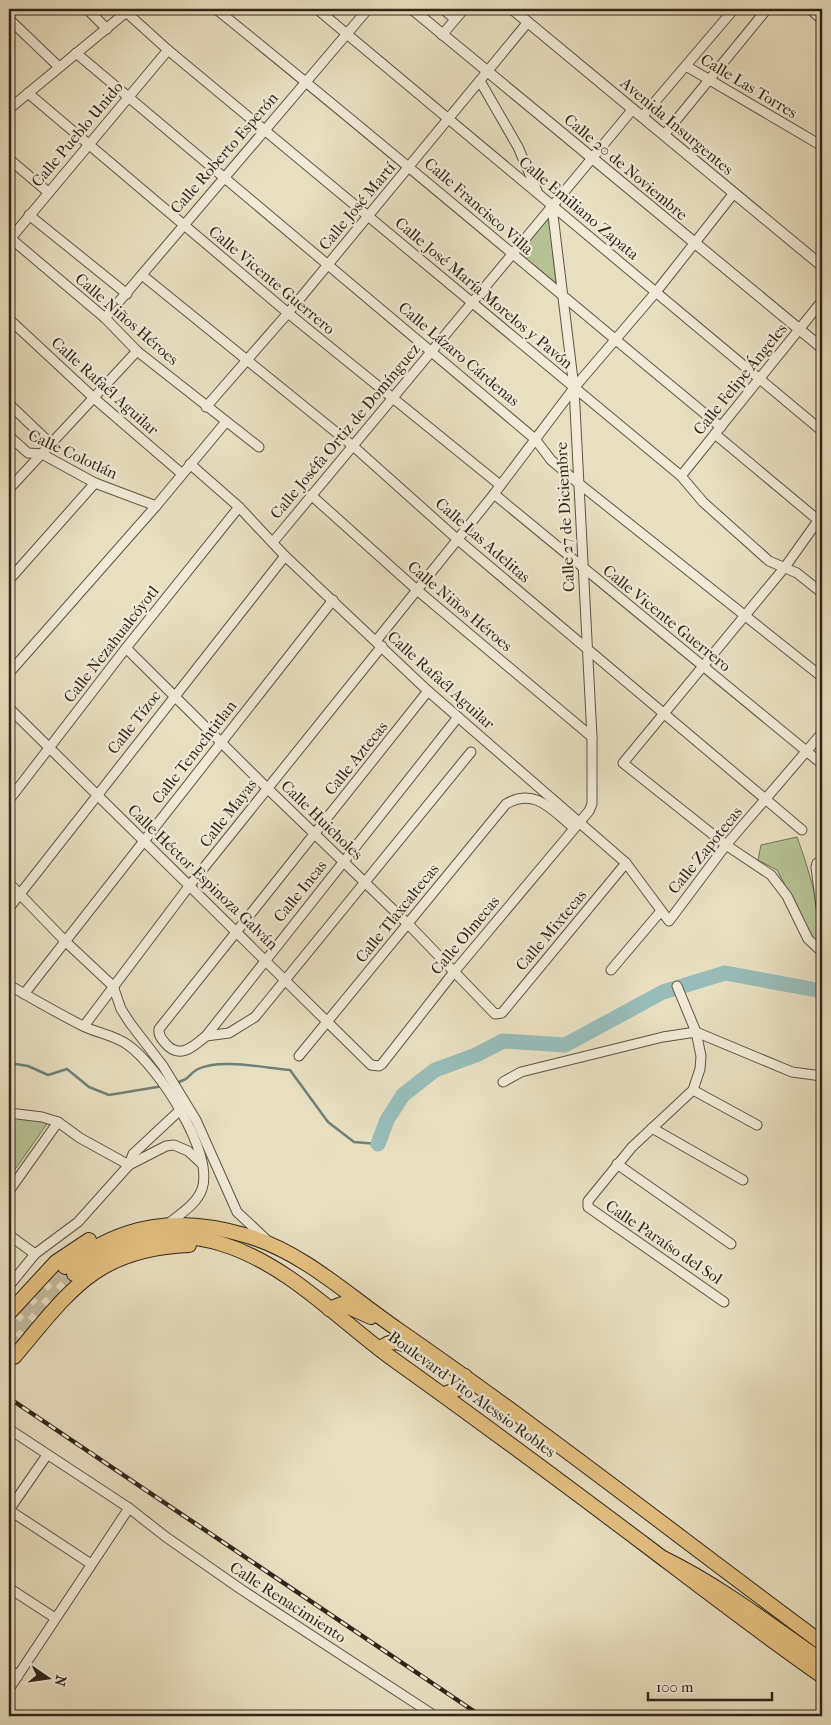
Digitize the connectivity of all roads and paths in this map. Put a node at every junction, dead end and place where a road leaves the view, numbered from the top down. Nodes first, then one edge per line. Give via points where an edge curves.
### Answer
1 (87, 9) edge
2 (216, 9) edge
3 (316, 9) edge
4 (368, 9) edge
5 (412, 9) edge
6 (444, 9) edge
7 (464, 9) edge
8 (512, 9) edge
9 (734, 9) edge
10 (767, 9) edge
11 (810, 9) edge
12 (128, 10) edge
13 (9, 19) edge
14 (455, 19) junction
15 (822, 20) edge
16 (528, 22) junction
17 (107, 29) junction
18 (346, 33) junction
19 (442, 35) junction
20 (168, 50) junction
21 (76, 54) junction
22 (686, 66) junction
23 (59, 67) junction
24 (487, 71) junction
25 (707, 80) junction
26 (480, 81) junction
27 (306, 82) junction
28 (28, 93) junction
29 (128, 97) junction
30 (9, 109) edge
31 (633, 109) junction
32 (642, 117) junction
33 (449, 119) junction
34 (265, 128) junction
35 (664, 134) junction
36 (88, 145) junction
37 (822, 146) edge
38 (592, 158) junction
39 (9, 159) edge
40 (410, 167) junction
41 (224, 177) junction
42 (48, 192) junction
43 (734, 193) junction
44 (538, 194) junction
45 (552, 207) junction
46 (29, 215) junction
47 (369, 216) junction
48 (182, 225) junction
49 (10, 238) edge
50 (695, 244) junction
51 (512, 254) junction
52 (328, 264) junction
53 (822, 266) edge
54 (142, 275) junction
55 (656, 292) junction
56 (127, 294) junction
57 (563, 298) junction
58 (822, 301) edge
59 (472, 303) junction
60 (288, 314) junction
61 (105, 318) junction
62 (9, 320) edge
63 (799, 330) junction
64 (616, 340) junction
65 (822, 348) edge
66 (137, 351) junction
67 (431, 351) junction
68 (248, 360) junction
69 (760, 378) junction
70 (574, 388) junction
71 (392, 398) junction
72 (95, 399) junction
73 (9, 404) edge
74 (206, 406) junction
75 (225, 423) junction
76 (822, 430) edge
77 (718, 431) junction
78 (9, 436) edge
79 (535, 439) junction
80 (51, 444) junction
81 (353, 446) junction
82 (258, 447) dead end
83 (42, 454) junction
84 (190, 464) junction
85 (182, 474) junction
86 (681, 476) junction
87 (577, 482) junction
88 (95, 483) junction
89 (500, 485) junction
90 (9, 489) edge
91 (494, 494) junction
92 (311, 495) junction
93 (156, 506) junction
94 (239, 507) junction
95 (820, 517) edge
96 (457, 539) junction
97 (272, 542) junction
98 (285, 556) junction
99 (785, 567) junction
100 (582, 568) junction
101 (9, 580) edge
102 (417, 590) junction
103 (822, 593) edge
104 (333, 600) junction
105 (744, 616) junction
106 (379, 643) junction
107 (126, 648) junction
108 (589, 650) junction
109 (701, 666) junction
110 (9, 673) edge
111 (822, 676) edge
112 (428, 691) junction
113 (174, 696) junction
114 (9, 708) edge
115 (662, 713) junction
116 (458, 717) junction
117 (822, 733) edge
118 (592, 737) junction
119 (221, 741) junction
120 (48, 748) junction
121 (472, 752) dead end
122 (807, 752) junction
123 (822, 764) edge
124 (267, 788) junction
125 (97, 795) junction
126 (766, 799) junction
127 (9, 800) edge
128 (577, 825) junction
129 (802, 830) dead end
130 (315, 833) junction
131 (144, 840) junction
132 (726, 845) junction
133 (344, 861) junction
134 (626, 863) junction
135 (819, 863) edge
136 (365, 882) junction
137 (9, 883) edge
138 (190, 885) junction
139 (20, 894) junction
140 (9, 908) edge
141 (661, 911) junction
142 (822, 914) edge
143 (668, 921) joint
144 (408, 924) junction
145 (238, 932) junction
146 (66, 942) junction
147 (822, 952) edge
148 (266, 958) junction
149 (611, 970) dead end
150 (454, 972) junction
151 (286, 979) junction
152 (9, 985) edge
153 (113, 986) junction
154 (677, 986) dead end
155 (24, 994) junction
156 (497, 1015) joint
157 (328, 1021) junction
158 (84, 1026) junction
159 (696, 1032) junction
160 (206, 1036) junction
161 (179, 1052) joint
162 (299, 1056) dead end
163 (376, 1066) joint
164 (822, 1074) edge
165 (503, 1082) dead end
166 (693, 1090) junction
167 (178, 1098) junction
168 (180, 1111) junction
169 (9, 1114) edge
170 (58, 1122) junction
171 (757, 1125) dead end
172 (652, 1128) junction
173 (617, 1164) junction
174 (129, 1165) junction
175 (204, 1167) junction
176 (742, 1180) dead end
177 (9, 1191) edge
178 (168, 1224) junction
179 (9, 1234) edge
180 (220, 1243) junction
181 (731, 1244) dead end
182 (274, 1246) junction
183 (35, 1254) junction
184 (9, 1286) edge
185 (724, 1302) dead end
186 (329, 1309) junction
187 (9, 1312) edge
188 (390, 1325) junction
189 (380, 1349) junction
190 (9, 1358) edge
191 (452, 1367) junction
192 (465, 1376) junction
193 (444, 1394) junction
194 (9, 1429) edge
195 (47, 1455) junction
196 (129, 1508) junction
197 (9, 1510) edge
198 (663, 1558) junction
199 (91, 1564) junction
200 (9, 1588) edge
201 (55, 1618) junction
202 (822, 1642) edge
203 (822, 1661) edge
204 (9, 1670) edge
205 (18, 1676) junction
206 (822, 1676) edge
207 (9, 1689) edge
208 (435, 1716) edge

1 - 17 street
2 - 27 street, Calle Francisco Villa
3 - 18 street, Calle Emiliano Zapata
4 - 18 street, Calle Roberto Esperón
5 - 19 street, Calle 20 de Noviembre
6 - 14 street
7 - 14 street
8 - 16 street, Avenida Insurgentes
9 - 22 street
10 - 25 street
11 - 15 street
12 - 17 street
12 - 20 street, Calle José María Morelos y Pavón
13 - 23 street
14 - 19 street
16 - 24 street, Calle José Martí
16 - 31 street, Avenida Insurgentes
17 - 21 street
18 - 27 street, Calle Roberto Esperón
18 - 33 street, Calle Emiliano Zapata
19 - 24 street, Calle 20 de Noviembre
20 - 29 street, Calle Pueblo Unido
20 - 34 street, Calle José María Morelos y Pavón
21 - 23 street
21 - 29 street, Calle Lázaro Cárdenas
22 - 25 street, Calle Las Torres
22 - 32 street
23 - 28 street
24 - 26 street, Calle José Martí
24 - 38 street, Calle 20 de Noviembre
25 - 35 street
25 - 37 street, Calle Las Torres
26 - 33 street, Calle José Martí
26 - 44 street via 518,147
27 - 34 street, Calle Roberto Esperón
27 - 40 street, Calle Francisco Villa
28 - 30 street
28 - 36 street, Calle Vicente Guerrero
29 - 36 street, Calle Pueblo Unido
29 - 41 street, Calle Lázaro Cárdenas
31 - 32 street, Avenida Insurgentes
31 - 38 street, Calle Joséfa Ortiz de Domínguez
32 - 35 street, Avenida Insurgentes
33 - 40 street, Calle José Martí
33 - 44 street, Calle Emiliano Zapata
34 - 41 street, Calle Roberto Esperón
34 - 47 street, Calle José María Morelos y Pavón
35 - 43 street, Avenida Insurgentes
36 - 42 street, Calle Pueblo Unido
36 - 48 street, Calle Vicente Guerrero
38 - 45 street, Calle Joséfa Ortiz de Domínguez
38 - 50 street, Calle 20 de Noviembre
39 - 42 street
40 - 47 street, Calle José Martí
40 - 51 street, Calle Francisco Villa
41 - 48 street, Calle Roberto Esperón
41 - 52 street, Calle Lázaro Cárdenas
42 - 46 street, Calle Pueblo Unido
43 - 50 street, Calle Mayas
43 - 53 street, Avenida Insurgentes
44 - 45 street, Calle Emiliano Zapata
45 - 51 street, Calle Joséfa Ortiz de Domínguez
45 - 55 street, Calle Emiliano Zapata
45 - 57 street, Calle 27 de Diciembre
46 - 49 street, Calle Pueblo Unido
46 - 56 street, Calle Niños Héroes
47 - 52 street, Calle José Martí
47 - 59 street, Calle José María Morelos y Pavón
48 - 54 street, Calle Roberto Esperón
48 - 60 street, Calle Vicente Guerrero
49 - 61 street, Calle Niños Héroes
50 - 55 street, Calle Mayas
50 - 63 street, Calle 20 de Noviembre
51 - 57 street, Calle Francisco Villa
51 - 59 street, Calle Joséfa Ortiz de Domínguez
52 - 60 street, Calle José Martí
52 - 67 street, Calle Lázaro Cárdenas
54 - 56 street, Calle Roberto Esperón
54 - 68 street, Calle Las Adelitas
55 - 64 street, Calle Mayas
55 - 69 street, Calle Emiliano Zapata
56 - 61 street, Calle Roberto Esperón
57 - 64 street, Calle Francisco Villa
57 - 70 street, Calle 27 de Diciembre
58 - 63 street, Calle Felipe Ángeles
59 - 67 street, Calle Joséfa Ortiz de Domínguez
59 - 70 street, Calle José María Morelos y Pavón
60 - 68 street, Calle José Martí
60 - 71 street, Calle Vicente Guerrero
61 - 66 street, Calle Niños Héroes
62 - 72 street, Calle Rafaél Aguilar
63 - 65 street, Calle 20 de Noviembre
63 - 69 street, Calle Felipe Ángeles
64 - 70 street, Calle Mayas
64 - 77 street, Calle Francisco Villa
66 - 72 street
66 - 74 street, Calle Niños Héroes
67 - 71 street, Calle Joséfa Ortiz de Domínguez
67 - 79 street, Calle Lázaro Cárdenas
68 - 74 street, Calle José Martí
68 - 81 street, Calle Las Adelitas
69 - 76 street, Calle Emiliano Zapata
69 - 77 street, Calle Felipe Ángeles
70 - 79 street, Calle Mayas
70 - 86 street, Calle José María Morelos y Pavón
70 - 87 street, Calle 27 de Diciembre
71 - 81 street, Calle Joséfa Ortiz de Domínguez
71 - 89 street, Calle Vicente Guerrero
72 - 80 street
72 - 85 street, Calle Rafaél Aguilar
73 - 80 street
74 - 75 street, Calle Niños Héroes
75 - 82 street, Calle Niños Héroes
75 - 84 street
77 - 86 street, Calle Felipe Ángeles
77 - 95 street, Calle Francisco Villa
78 - 83 street, Calle Colotlán via 28,453
79 - 87 street, Calle Lázaro Cárdenas via 551,460
79 - 89 street, Calle Mayas
80 - 83 street
81 - 92 street, Calle Joséfa Ortiz de Domínguez
81 - 96 street, Calle Las Adelitas
83 - 88 street, Calle Colotlán
83 - 90 street
84 - 85 street
84 - 94 street, Calle Rafaél Aguilar
85 - 93 street
86 - 99 street, Calle José María Morelos y Pavón via 703,502 769,561
87 - 100 street, Calle 27 de Diciembre
87 - 105 street, Calle Lázaro Cárdenas
88 - 93 street, Calle Colotlán
88 - 101 street
89 - 91 street, Calle Mayas
91 - 96 street, Calle Mayas
91 - 100 street, Calle Vicente Guerrero
92 - 97 street, Calle Joséfa Ortiz de Domínguez
92 - 102 street, Calle Niños Héroes
93 - 110 street
94 - 97 street, Calle Rafaél Aguilar
94 - 107 street, Calle Nezahualcóyotl
95 - 99 street
96 - 102 street, Calle Mayas
96 - 108 street, Calle Las Adelitas
97 - 98 street, Calle Rafaél Aguilar
98 - 104 street, Calle Rafaél Aguilar
98 - 113 street, Calle Tízoc
99 - 103 street, Calle José María Morelos y Pavón
99 - 105 street
100 - 108 street, Calle 27 de Diciembre
100 - 109 street, Calle Vicente Guerrero
102 - 106 street, Calle Mayas
102 - 118 street, Calle Niños Héroes
104 - 106 street, Calle Rafaél Aguilar
104 - 119 street, Calle Tenochtitlan
105 - 109 street
105 - 111 street, Calle Lázaro Cárdenas
106 - 112 street, Calle Rafaél Aguilar
106 - 124 street, Calle Mayas
107 - 113 street, Calle Huicholes
107 - 120 street, Calle Nezahualcóyotl
108 - 115 street, Calle Las Adelitas
108 - 118 street, Calle 27 de Diciembre
109 - 115 street
109 - 122 street, Calle Vicente Guerrero
112 - 116 street, Calle Rafaél Aguilar
112 - 130 street, Calle Aztecas
113 - 119 street, Calle Huicholes
113 - 125 street, Calle Tízoc
114 - 120 street, Calle Héctor Espinoza Galván
115 - 126 street, Calle Las Adelitas
115 - 132 street via 623,763
116 - 128 street, Calle Rafaél Aguilar
116 - 133 street, Calle Incas
117 - 122 street, Calle Zapotecas
118 - 128 street, Calle 27 de Diciembre via 592,804
119 - 124 street, Calle Huicholes
119 - 131 street, Calle Tenochtitlan
120 - 125 street, Calle Héctor Espinoza Galván
120 - 127 street, Calle Nezahualcóyotl
121 - 136 street
122 - 123 street, Calle Vicente Guerrero
122 - 126 street, Calle Zapotecas
124 - 130 street, Calle Huicholes
124 - 138 street, Calle Mayas
125 - 131 street, Calle Héctor Espinoza Galván
125 - 139 street, Calle Tízoc
126 - 129 street, Calle Las Adelitas
126 - 132 street, Calle Zapotecas
128 - 134 street, Calle Rafaél Aguilar
128 - 144 street, Calle Tlaxcaltecas via 539,801 523,797 506,804
128 - 150 street, Calle Olmecas
130 - 133 street, Calle Huicholes
130 - 145 street, Calle Aztecas
131 - 138 street, Calle Héctor Espinoza Galván
131 - 146 street, Calle Tenochtitlan
132 - 143 street, Calle Zapotecas
132 - 147 street via 771,875 784,891 808,939
133 - 136 street, Calle Huicholes
133 - 148 street, Calle Incas
134 - 141 street, Calle Rafaél Aguilar
134 - 156 street, Calle Mixtecas via 502,1013
135 - 142 street
136 - 144 street, Calle Huicholes
136 - 151 street
137 - 139 street
138 - 145 street, Calle Héctor Espinoza Galván
138 - 153 street, Calle Mayas
139 - 140 street, Calle Tízoc
139 - 146 street
141 - 143 street, Calle Rafaél Aguilar
141 - 149 street
144 - 150 street, Calle Huicholes
144 - 157 street, Calle Tlaxcaltecas
145 - 148 street, Calle Héctor Espinoza Galván
145 - 161 street, Calle Aztecas via 158,1031 171,1050
146 - 153 street
146 - 155 street, Calle Tenochtitlan
148 - 151 street, Calle Héctor Espinoza Galván
148 - 160 street, Calle Incas
150 - 156 street, Calle Huicholes
150 - 163 street, Calle Olmecas via 382,1064
151 - 157 street, Calle Héctor Espinoza Galván
151 - 160 street via 256,1017 229,1033
152 - 155 street
153 - 158 street, Calle Mayas
153 - 167 street via 121,1009 163,1066
154 - 159 street
155 - 158 street
157 - 162 street, Calle Tlaxcaltecas
157 - 163 street, Calle Héctor Espinoza Galván
158 - 167 street via 127,1044
159 - 164 street via 792,1072
159 - 165 street via 521,1072
159 - 166 street via 701,1056
160 - 161 street, Calle Incas
166 - 171 street
166 - 172 street
167 - 168 street
167 - 182 street via 207,1141 234,1207
168 - 174 street via 133,1154
168 - 175 street via 193,1133
169 - 170 street
170 - 174 street
170 - 177 street
172 - 173 street
172 - 176 street
173 - 181 street
173 - 185 street, Calle Paraíso del Sol via 588,1201 588,1207
174 - 175 street via 161,1147 174,1145 197,1157
174 - 183 street via 78,1222
175 - 178 street via 202,1189 196,1200
178 - 180 main road, Boulevard Vito Alessio Robles via 95,1246 70,1271 106,1253 148,1238 180,1237
178 - 182 main road, Boulevard Vito Alessio Robles via 228,1230
178 - 187 main road via 136,1222 104,1232 84,1243 56,1262
179 - 183 street
180 - 186 main road, Boulevard Vito Alessio Robles via 262,1261
180 - 190 main road via 160,1248 116,1259 79,1282 14,1357
182 - 188 main road, Boulevard Vito Alessio Robles via 356,1298
183 - 184 street
186 - 188 main road via 337,1304 347,1305
186 - 189 main road, Boulevard Vito Alessio Robles
188 - 191 main road, Boulevard Vito Alessio Robles
189 - 191 main road via 395,1341
189 - 193 main road, Boulevard Vito Alessio Robles
191 - 192 main road, Boulevard Vito Alessio Robles
192 - 193 main road via 458,1389
192 - 202 main road, Boulevard Vito Alessio Robles
193 - 198 main road, Boulevard Vito Alessio Robles
194 - 195 street, Calle Renacimiento
195 - 196 street, Calle Renacimiento
195 - 197 street
196 - 199 street
196 - 208 street, Calle Renacimiento via 166,1538 242,1590
197 - 199 street
198 - 203 main road via 702,1577
198 - 206 main road, Boulevard Vito Alessio Robles
199 - 201 street
200 - 201 street
201 - 205 street
204 - 205 street
205 - 207 street

